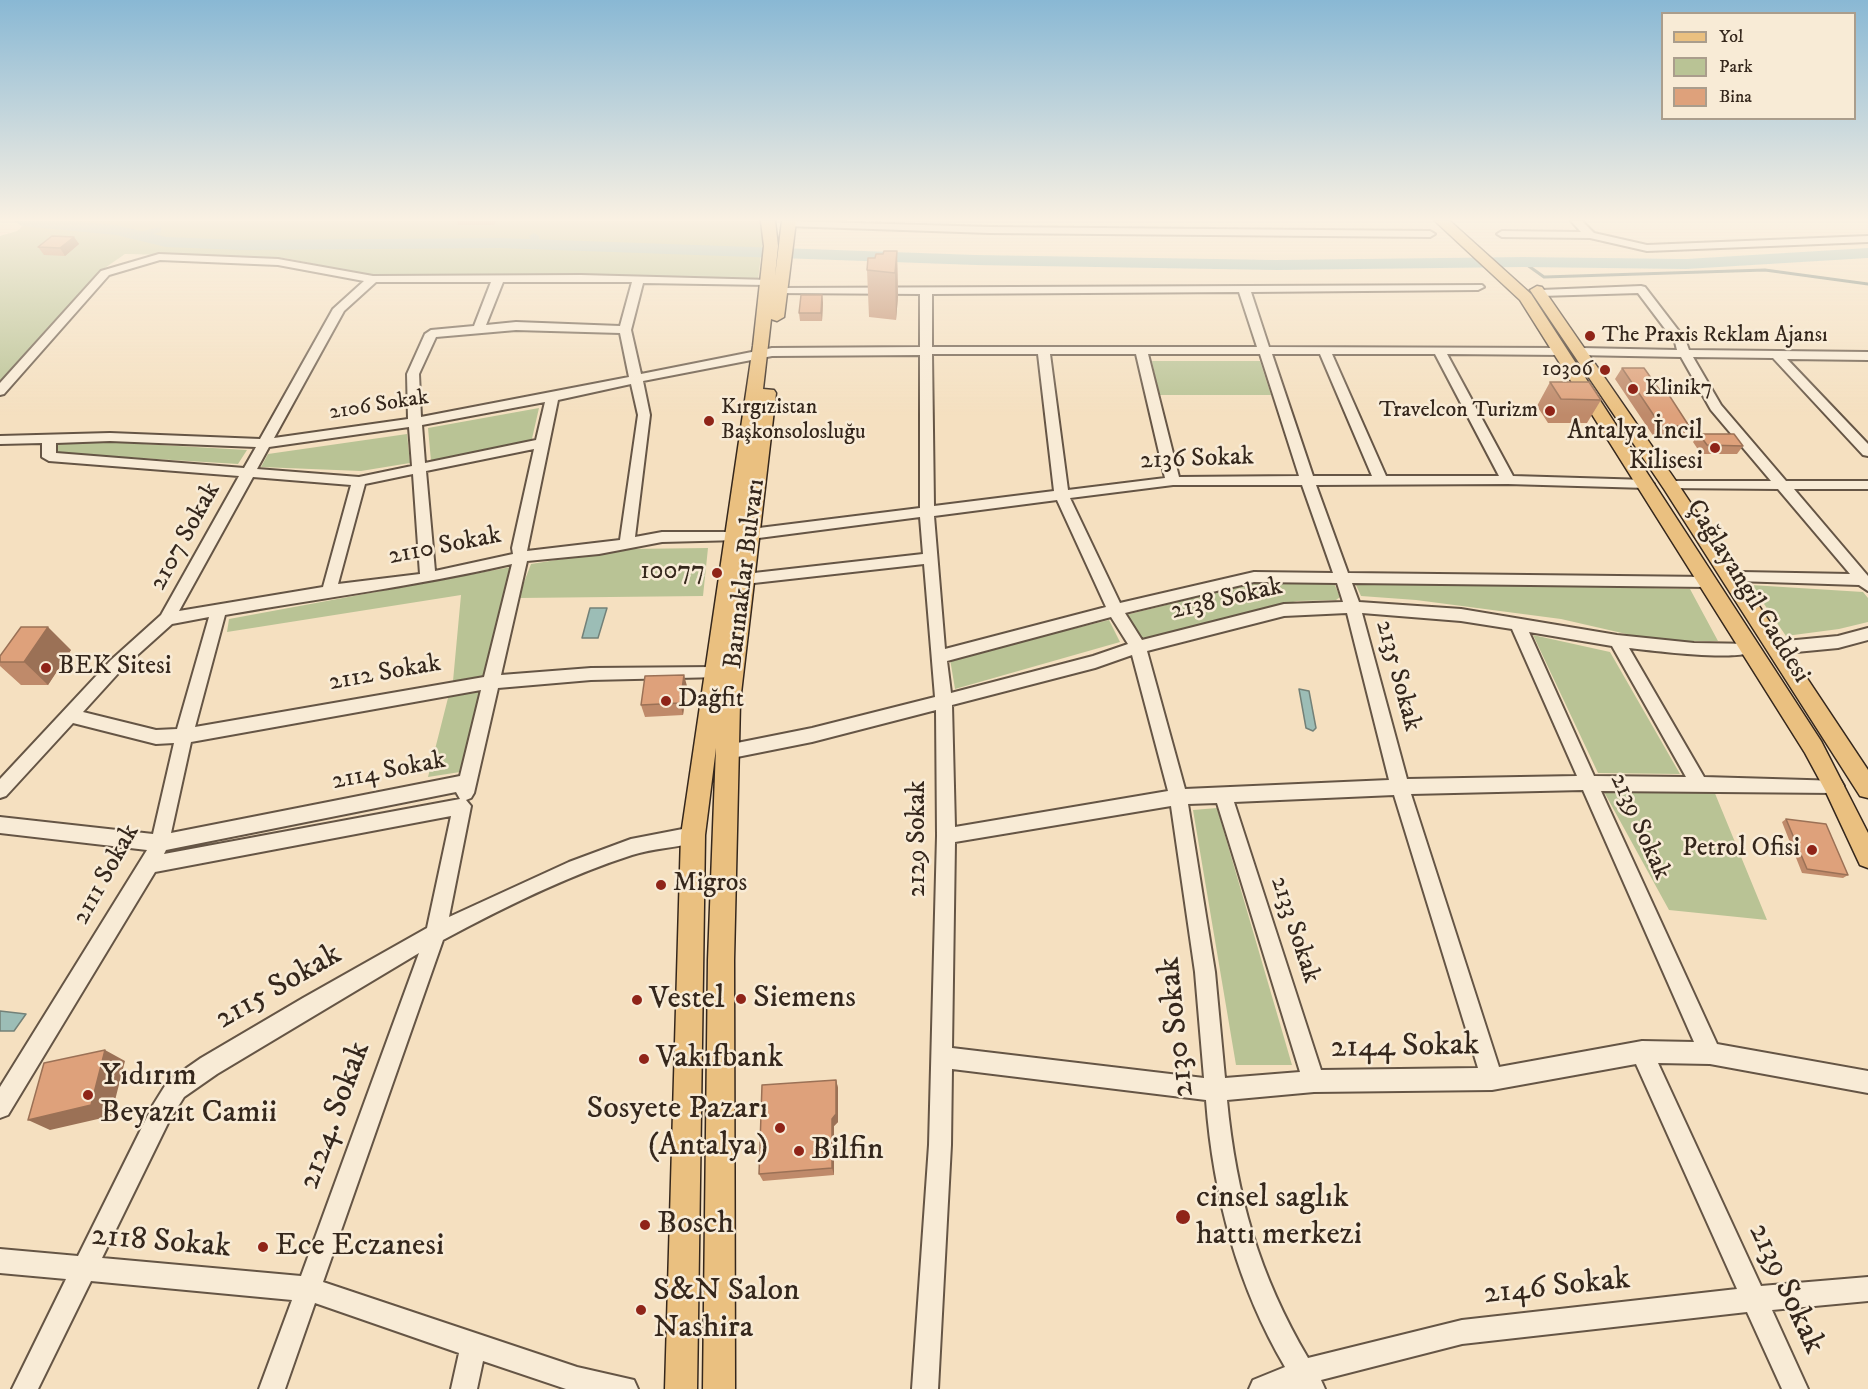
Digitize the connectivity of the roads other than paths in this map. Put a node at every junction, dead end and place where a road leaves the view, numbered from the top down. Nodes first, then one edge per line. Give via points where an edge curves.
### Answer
1 (94, 286) edge
2 (365, 286) edge
3 (495, 286) edge
4 (636, 286) edge
5 (750, 286) edge
6 (1519, 286) edge
7 (1529, 286) edge
8 (773, 287) junction
9 (1478, 287) dead end
10 (1244, 289) junction
11 (926, 290) junction
12 (1541, 293) junction
13 (478, 330) junction
14 (625, 330) junction
15 (925, 350) junction
16 (1044, 350) junction
17 (1142, 350) junction
18 (1263, 350) junction
19 (1324, 350) junction
20 (1439, 351) junction
21 (1562, 351) junction
22 (1581, 352) junction
23 (1684, 352) junction
24 (766, 353) junction
25 (1777, 355) junction
26 (1868, 356) edge
27 (635, 377) junction
28 (0, 391) edge
29 (552, 397) junction
30 (416, 422) junction
31 (49, 437) junction
32 (0, 440) edge
33 (265, 443) junction
34 (542, 443) junction
35 (1868, 452) edge
36 (419, 469) junction
37 (251, 471) junction
38 (1508, 480) junction
39 (359, 481) junction
40 (1173, 481) junction
41 (1381, 481) junction
42 (1308, 482) junction
43 (1647, 484) junction
44 (1670, 485) junction
45 (1783, 485) junction
46 (1868, 485) edge
47 (1062, 496) junction
48 (927, 512) junction
49 (742, 535) junction
50 (627, 543) junction
51 (522, 557) junction
52 (930, 558) junction
53 (1341, 576) junction
54 (1742, 577) dead end
55 (428, 578) junction
56 (745, 579) junction
57 (1708, 582) junction
58 (1865, 583) edge
59 (329, 591) junction
60 (1353, 607) junction
61 (1115, 610) junction
62 (218, 612) junction
63 (167, 619) junction
64 (1517, 623) junction
65 (1868, 634) edge
66 (1617, 641) junction
67 (1137, 647) junction
68 (1750, 648) junction
69 (1775, 648) junction
70 (938, 657) junction
71 (715, 673) junction
72 (490, 682) junction
73 (944, 701) junction
74 (68, 715) junction
75 (184, 736) junction
76 (727, 752) junction
77 (1698, 782) junction
78 (468, 783) junction
79 (1587, 783) junction
80 (1866, 783) edge
81 (1835, 786) junction
82 (1400, 787) junction
83 (0, 790) edge
84 (1223, 795) junction
85 (1178, 797) junction
86 (462, 806) junction
87 (0, 825) edge
88 (693, 835) junction
89 (946, 836) junction
90 (160, 843) junction
91 (1868, 858) edge
92 (149, 865) junction
93 (436, 933) junction
94 (1642, 1052) junction
95 (1710, 1053) junction
96 (941, 1057) junction
97 (1492, 1079) junction
98 (1314, 1081) junction
99 (1868, 1082) edge
100 (1216, 1090) junction
101 (0, 1107) edge
102 (0, 1261) edge
103 (86, 1269) junction
104 (308, 1289) junction
105 (1868, 1289) edge
106 (1753, 1299) junction
107 (473, 1346) junction
108 (1308, 1381) edge
109 (679, 1388) edge
110 (25, 1389) edge
111 (272, 1389) edge
112 (464, 1389) edge
113 (625, 1389) edge
114 (719, 1389) edge
115 (926, 1389) edge
116 (1262, 1389) edge
117 (1795, 1389) edge

1 - 28 street
2 - 33 street, 2107 Sokak via 339,309
3 - 13 street
4 - 14 street
5 - 8 street
6 - 21 main road, Çağlayangil Caddesi
7 - 12 main road, Çağlayangil Caddesi
8 - 11 street
8 - 24 main road, Barınaklar Bulvarı
9 - 10 street
10 - 11 street
10 - 18 street, 2135 Sokak
11 - 15 street, 2129 Sokak
12 - 22 main road, Çağlayangil Caddesi
12 - 23 street via 1641,289 1681,342
13 - 14 street via 516,326
13 - 30 street via 431,334 413,374
14 - 27 street
15 - 16 street, 2106 Sokak
15 - 24 street, 2106 Sokak
15 - 48 street, 2129 Sokak
16 - 17 street, 2106 Sokak
16 - 47 street, 2130 Sokak
17 - 18 street, 2106 Sokak
17 - 40 street
18 - 19 street, 2106 Sokak
18 - 42 street, 2135 Sokak
19 - 20 street, 2106 Sokak
19 - 41 street
20 - 21 street, 2106 Sokak
20 - 38 street
21 - 43 main road, Çağlayangil Caddesi
22 - 23 street
22 - 44 main road, Çağlayangil Caddesi
23 - 25 street
23 - 45 street via 1716,407
24 - 27 street, 2106 Sokak
24 - 49 main road, Barınaklar Bulvarı
25 - 26 street
25 - 35 street
27 - 29 street, 2106 Sokak
27 - 50 street via 644,415
29 - 30 street, 2106 Sokak
29 - 34 street, 2114 Sokak
30 - 33 street, 2106 Sokak
30 - 36 street
31 - 32 street, 2106 Sokak
31 - 33 street, 2106 Sokak
31 - 37 street via 49,457
33 - 37 street, 2107 Sokak
34 - 36 street
34 - 51 street, 2114 Sokak via 519,548
36 - 39 street
36 - 55 street
37 - 39 street
37 - 63 street, 2107 Sokak
38 - 41 street, 2136 Sokak
38 - 43 street, 2136 Sokak
39 - 59 street
40 - 42 street, 2136 Sokak
40 - 47 street, 2136 Sokak
41 - 42 street, 2136 Sokak
42 - 53 street, 2135 Sokak
43 - 57 main road, Çağlayangil Caddesi
44 - 45 street
44 - 69 main road, Çağlayangil Caddesi
45 - 46 street
45 - 58 street
47 - 48 street, 2136 Sokak
47 - 61 street, 2130 Sokak
48 - 49 street, 2136 Sokak
48 - 52 street, 2129 Sokak
49 - 50 street, 2110 Sokak via 662,537
49 - 56 main road, Barınaklar Bulvarı
49 - 71 main road, Barınaklar Bulvarı
50 - 51 street, 2110 Sokak
51 - 55 street, 2110 Sokak
51 - 72 street, 2114 Sokak
52 - 56 street
52 - 70 street, 2129 Sokak
53 - 57 street
53 - 60 street, 2135 Sokak
53 - 61 street via 1254,577
54 - 58 street
55 - 59 street, 2110 Sokak
56 - 76 main road, Barınaklar Bulvarı via 729,702
57 - 68 main road, Çağlayangil Caddesi
59 - 62 street, 2110 Sokak
60 - 64 street, 2138 Sokak
60 - 67 street, 2138 Sokak via 1284,610
60 - 82 street, 2135 Sokak
61 - 67 street, 2130 Sokak
61 - 70 street
62 - 63 street, 2110 Sokak
62 - 75 street, 2111 Sokak
63 - 74 street, 2107 Sokak
64 - 66 street, 2138 Sokak
64 - 79 street, 2139 Sokak
65 - 69 street via 1838,642
66 - 68 street, 2138 Sokak via 1694,649
66 - 77 street
67 - 73 street, 2138 Sokak via 1095,662
67 - 85 street, 2130 Sokak
68 - 81 main road, Çağlayangil Caddesi
69 - 80 main road, Çağlayangil Caddesi
70 - 73 street, 2129 Sokak
71 - 72 street, 2112 Sokak via 591,674
71 - 88 main road, Barınaklar Bulvarı
72 - 75 street, 2112 Sokak
72 - 78 street, 2114 Sokak
73 - 76 street, 2138 Sokak
73 - 89 street, 2129 Sokak
74 - 75 street, 2112 Sokak via 156,737
74 - 83 street, 2107 Sokak
75 - 90 street, 2111 Sokak
76 - 114 main road, Barınaklar Bulvarı
77 - 79 street
77 - 81 street
78 - 86 street, 2124. Sokak
78 - 90 street, 2114 Sokak
79 - 82 street
79 - 95 street, 2139 Sokak
81 - 91 main road, Çağlayangil Caddesi
82 - 84 street
82 - 97 street, 2135 Sokak
84 - 85 street
84 - 98 street, 2133 Sokak
85 - 89 street
85 - 100 street, 2130 Sokak via 1205,972
86 - 92 street
86 - 93 street, 2124. Sokak
87 - 90 street, 2114 Sokak
88 - 93 street, 2115 Sokak via 632,846 519,892
88 - 109 main road, Barınaklar Bulvarı
89 - 96 street, 2129 Sokak
90 - 92 street, 2111 Sokak
92 - 101 street, 2111 Sokak
93 - 103 street, 2115 Sokak via 228,1054 176,1089
93 - 104 street, 2124. Sokak
94 - 95 street, 2144 Sokak
94 - 97 street, 2144 Sokak
94 - 106 street, 2139 Sokak
95 - 99 street, 2144 Sokak
96 - 100 street, 2144 Sokak
96 - 115 street, 2129 Sokak
97 - 98 street, 2144 Sokak
98 - 100 street, 2144 Sokak
100 - 108 street, 2130 Sokak via 1231,1200 1247,1260 1282,1338
102 - 103 street, 2118 Sokak
103 - 104 street, 2118 Sokak
103 - 110 street, 2115 Sokak
104 - 107 street, 2118 Sokak
104 - 111 street, 2124. Sokak
105 - 106 street, 2146 Sokak
106 - 108 street, 2146 Sokak via 1462,1332
106 - 117 street, 2139 Sokak
107 - 112 street
107 - 113 street, 2118 Sokak via 578,1380
108 - 116 street, 2146 Sokak

